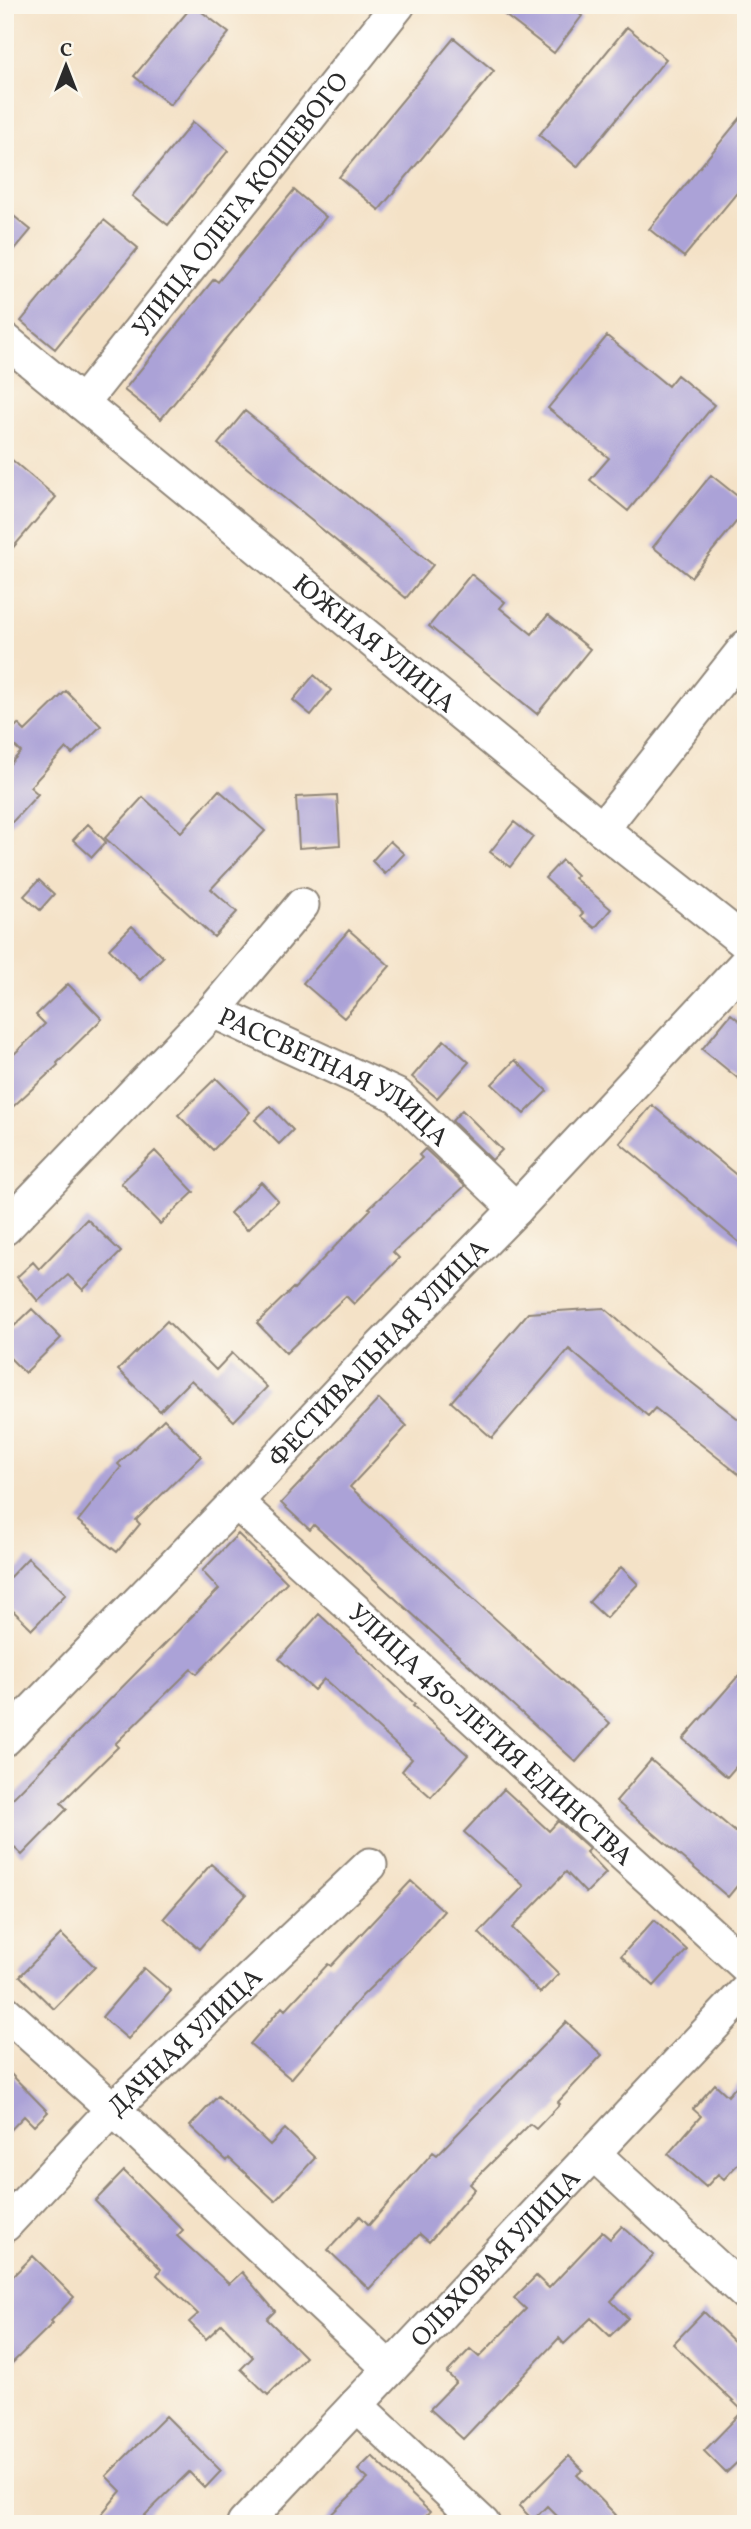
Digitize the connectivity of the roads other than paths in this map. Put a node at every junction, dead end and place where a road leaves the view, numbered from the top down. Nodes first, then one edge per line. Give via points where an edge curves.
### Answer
1 (398, 5) edge
2 (5, 340) edge
3 (82, 403) junction
4 (746, 647) edge
5 (602, 829) junction
6 (302, 905) dead end
7 (746, 943) edge
8 (746, 963) edge
9 (213, 1012) junction
10 (516, 1209) junction
11 (5, 1228) edge
12 (236, 1502) junction
13 (5, 1739) edge
14 (370, 1865) dead end
15 (746, 1966) edge
16 (746, 1991) edge
17 (5, 2012) edge
18 (113, 2109) junction
19 (594, 2154) junction
20 (5, 2225) edge
21 (746, 2294) edge
22 (390, 2369) junction
23 (356, 2405) junction
24 (244, 2524) edge
25 (483, 2524) edge

1 - 3 street, УЛИЦА ОЛЕГА КОШЕВОГО
2 - 3 street, ЮЖНАЯ УЛИЦА
3 - 5 street, ЮЖНАЯ УЛИЦА
4 - 5 street
5 - 7 street, ЮЖНАЯ УЛИЦА
6 - 9 street
8 - 10 street, ФЕСТИВАЛЬНАЯ УЛИЦА
9 - 10 street, РАССВЕТНАЯ УЛИЦА via 398,1096
9 - 11 street, РАССВЕТНАЯ УЛИЦА
10 - 12 street, ФЕСТИВАЛЬНАЯ УЛИЦА
12 - 13 street, ФЕСТИВАЛЬНАЯ УЛИЦА
12 - 15 street, УЛИЦА 450-ЛЕТИЯ ЕДИНСТВА
14 - 18 street, ДАЧНАЯ УЛИЦА
16 - 19 street, ОЛЬХОВАЯ УЛИЦА
17 - 18 street
18 - 20 street, ДАЧНАЯ УЛИЦА
18 - 22 street
19 - 21 street
19 - 22 street, ОЛЬХОВАЯ УЛИЦА
22 - 23 street, ОЛЬХОВАЯ УЛИЦА
23 - 24 street, ОЛЬХОВАЯ УЛИЦА
23 - 25 street

